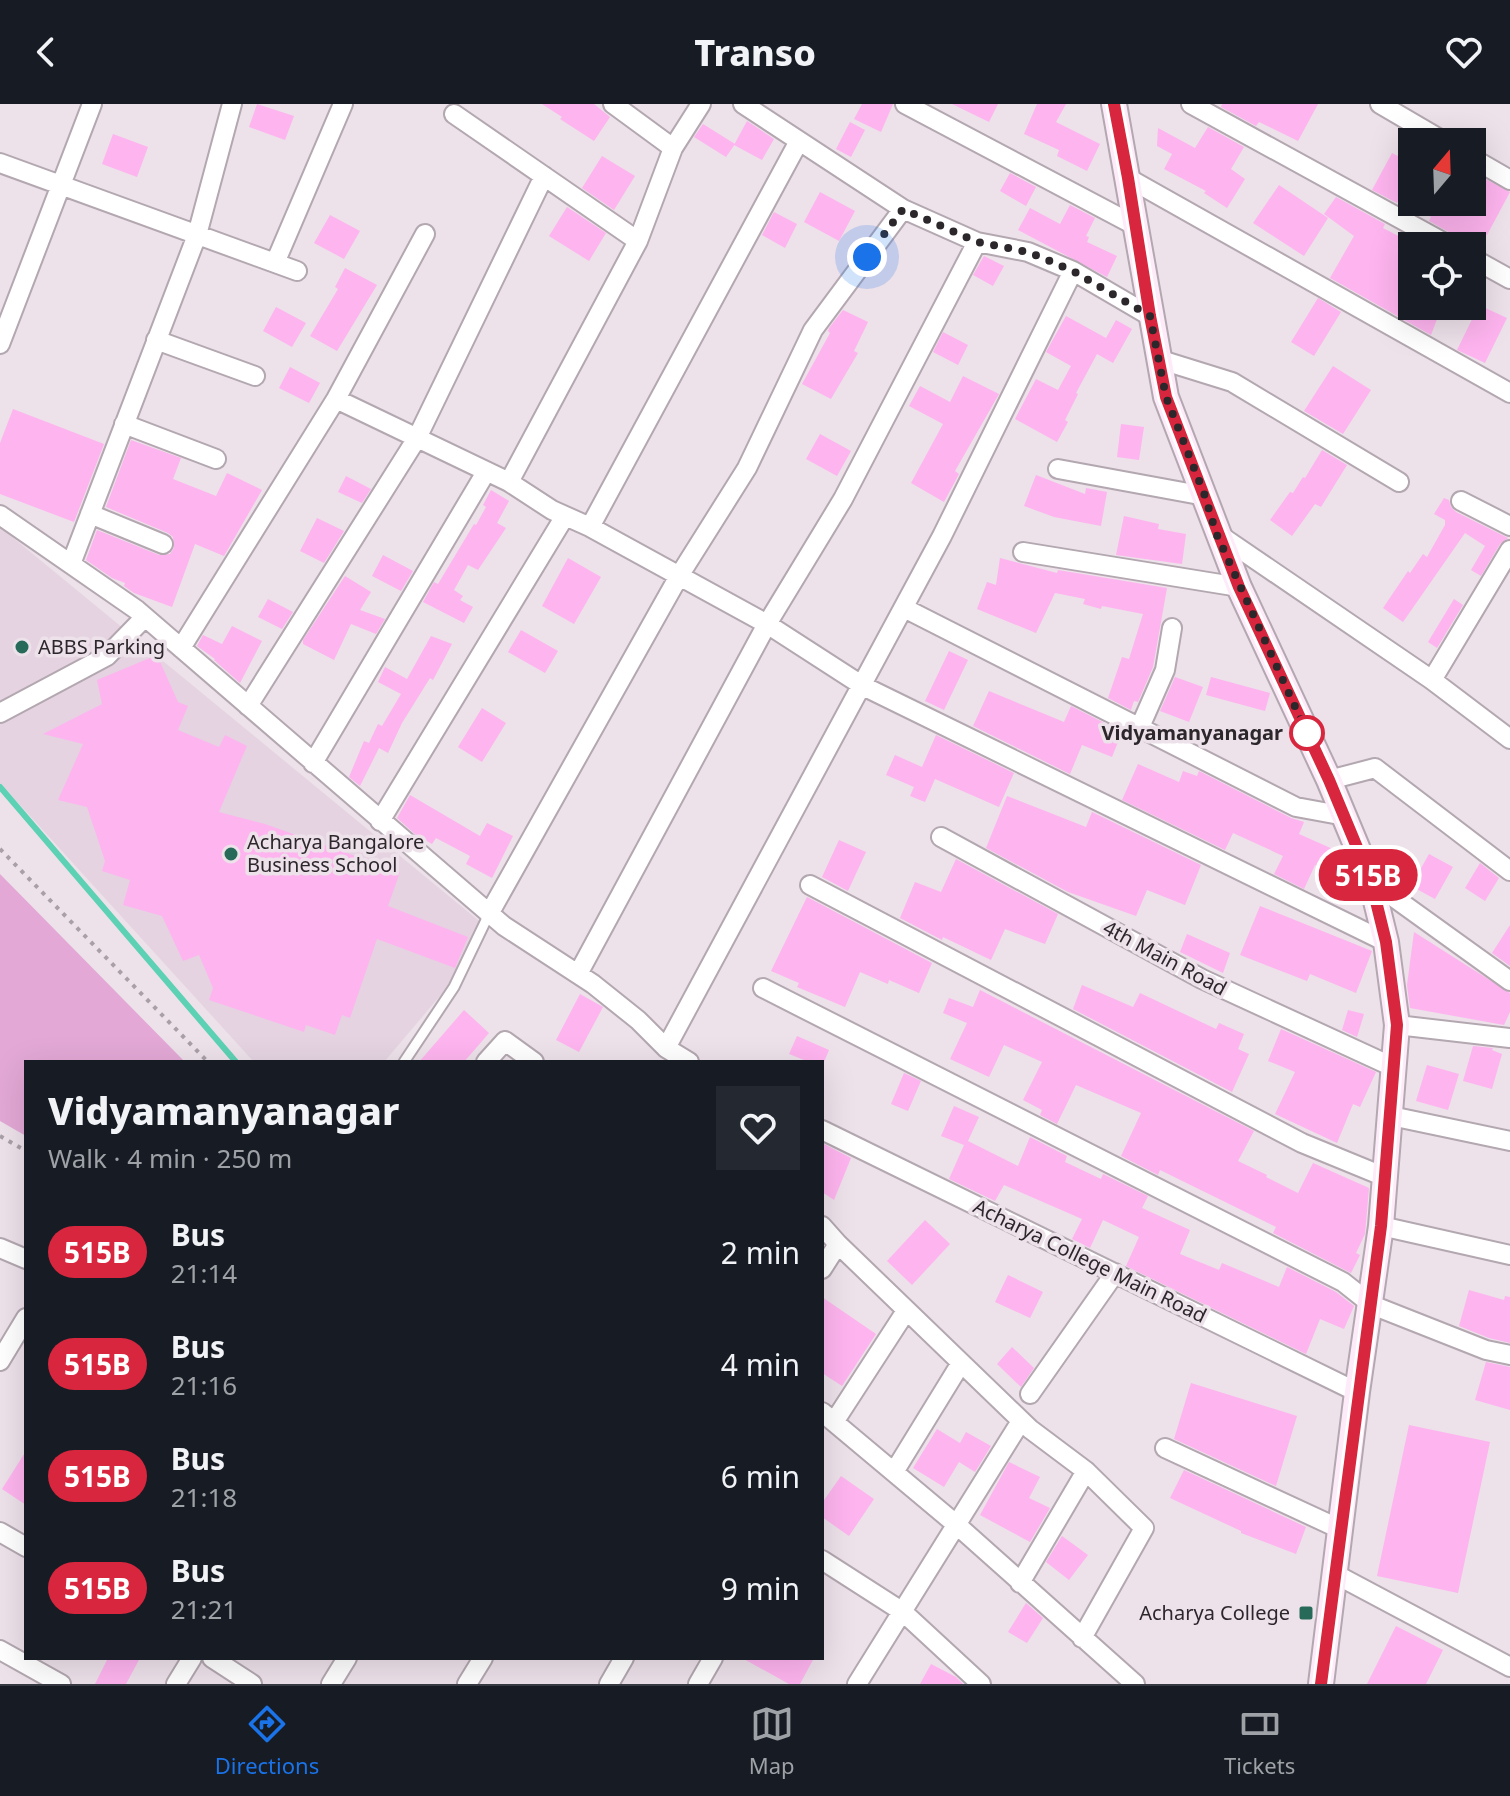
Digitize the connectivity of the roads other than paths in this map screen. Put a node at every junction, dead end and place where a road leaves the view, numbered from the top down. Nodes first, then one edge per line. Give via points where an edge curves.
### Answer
1 (92, 104) edge
2 (232, 104) edge
3 (343, 104) edge
4 (613, 104) edge
5 (701, 104) edge
6 (743, 104) edge
7 (905, 104) edge
8 (1114, 104) edge
9 (1191, 104) edge
10 (1380, 104) edge
11 (454, 114) dead end
12 (1421, 128) edge
13 (799, 141) junction
14 (673, 148) junction
15 (0, 163) edge
16 (1486, 166) edge
17 (544, 176) junction
18 (1128, 178) junction
19 (1510, 180) edge
20 (60, 185) junction
21 (903, 209) junction
22 (1134, 225) junction
23 (1424, 232) edge
24 (425, 234) dead end
25 (197, 235) junction
26 (638, 241) junction
27 (977, 242) junction
28 (275, 263) junction
29 (1486, 266) edge
30 (297, 271) dead end
31 (1073, 271) junction
32 (1510, 279) edge
33 (1150, 316) junction
34 (156, 340) junction
35 (0, 344) edge
36 (1158, 359) junction
37 (255, 376) dead end
38 (1510, 393) edge
39 (336, 399) junction
40 (124, 424) junction
41 (417, 438) junction
42 (216, 459) dead end
43 (1058, 469) dead end
44 (486, 472) junction
45 (509, 482) junction
46 (1399, 482) dead end
47 (1205, 496) junction
48 (1461, 501) dead end
49 (90, 514) junction
50 (0, 515) edge
51 (565, 516) junction
52 (1510, 526) edge
53 (590, 527) junction
54 (1216, 533) junction
55 (163, 544) dead end
56 (1510, 550) edge
57 (1023, 552) dead end
58 (71, 564) junction
59 (679, 576) junction
60 (1239, 587) junction
61 (904, 608) junction
62 (145, 617) junction
63 (767, 624) junction
64 (1172, 628) dead end
65 (181, 648) junction
66 (1432, 680) junction
67 (863, 686) junction
68 (248, 706) junction
69 (0, 713) edge
70 (1140, 727) junction
71 (1510, 739) edge
72 (313, 763) junction
73 (1329, 780) junction
74 (1345, 816) junction
75 (380, 821) junction
76 (941, 837) dead end
77 (1510, 871) edge
78 (1371, 881) junction
79 (810, 885) dead end
80 (489, 914) junction
81 (1386, 942) junction
82 (578, 974) junction
83 (1510, 981) edge
84 (763, 988) dead end
85 (1397, 1025) junction
86 (1510, 1038) edge
87 (666, 1048) junction
88 (405, 1060) edge
89 (488, 1060) edge
90 (531, 1060) edge
91 (686, 1060) edge
92 (1393, 1067) junction
93 (1391, 1116) junction
94 (824, 1131) edge
95 (1510, 1141) edge
96 (1385, 1177) junction
97 (1381, 1226) junction
98 (824, 1228) edge
99 (838, 1244) junction
100 (0, 1248) edge
101 (1510, 1255) edge
102 (24, 1258) edge
103 (824, 1266) edge
104 (1115, 1273) junction
105 (1372, 1305) junction
106 (906, 1311) junction
107 (24, 1321) edge
108 (1510, 1355) edge
109 (0, 1361) edge
110 (961, 1363) junction
111 (1357, 1392) junction
112 (1030, 1394) dead end
113 (828, 1417) edge
114 (1021, 1421) junction
115 (1165, 1448) dead end
116 (1086, 1471) junction
117 (894, 1472) junction
118 (958, 1526) junction
119 (1342, 1530) junction
120 (0, 1532) edge
121 (24, 1546) edge
122 (824, 1561) edge
123 (1335, 1574) junction
124 (1020, 1583) junction
125 (903, 1612) junction
126 (1082, 1638) junction
127 (0, 1650) edge
128 (191, 1660) edge
129 (215, 1660) edge
130 (346, 1660) edge
131 (482, 1660) edge
132 (623, 1660) edge
133 (712, 1660) edge
134 (1510, 1667) edge
135 (61, 1684) edge
136 (176, 1684) edge
137 (252, 1684) edge
138 (331, 1684) edge
139 (467, 1684) edge
140 (609, 1684) edge
141 (698, 1684) edge
142 (857, 1684) edge
143 (981, 1684) edge
144 (1135, 1684) edge
145 (1321, 1684) edge

1 - 20 street
2 - 25 street
3 - 28 street
4 - 14 street
5 - 14 street
6 - 13 street
7 - 22 street
8 - 18 main road
9 - 23 street
10 - 12 street
11 - 17 street
13 - 21 street
13 - 53 street
14 - 26 street
15 - 20 street
16 - 19 street
17 - 26 street
17 - 41 street
18 - 22 main road
18 - 38 street
20 - 25 street
20 - 35 street
21 - 27 street
21 - 59 street via 813,330 747,468
22 - 33 main road
24 - 39 street
25 - 28 street
25 - 34 street
26 - 45 street
27 - 31 street via 1028,252
27 - 63 street via 843,499
28 - 30 street
29 - 32 street
31 - 33 street
31 - 61 street
33 - 36 main road
34 - 37 street
34 - 40 street
36 - 46 street via 1232,382
36 - 47 main road via 1166,397
39 - 41 street
39 - 65 street
40 - 42 street
40 - 49 street
41 - 44 street
41 - 68 street
43 - 47 street
44 - 45 street
44 - 72 street
45 - 51 street
47 - 54 main road
48 - 52 street
49 - 55 street
49 - 58 street
50 - 58 street
51 - 53 street
51 - 75 street
53 - 59 street
54 - 60 main road
54 - 66 street
56 - 66 street
57 - 60 street
58 - 62 street
59 - 63 street
59 - 80 street
60 - 73 main road
61 - 67 street
61 - 70 street
62 - 65 street
62 - 69 street via 107,656
63 - 67 street
63 - 82 street
64 - 70 street via 1165,670
65 - 68 street
66 - 71 street
67 - 81 street
67 - 87 street
68 - 72 street
70 - 74 street via 1296,807
72 - 75 street
73 - 74 main road
73 - 77 street via 1375,768
74 - 78 main road
75 - 80 street
76 - 92 street, 4th Main Road via 1202,979
78 - 81 main road
78 - 83 street
79 - 96 street via 1302,1143
80 - 82 street
80 - 88 lane via 454,987
81 - 85 main road
82 - 87 street
84 - 105 street via 1343,1282
85 - 86 street
85 - 92 main road
87 - 91 street
89 - 90 street via 505,1041
92 - 93 main road
93 - 95 street
93 - 96 main road
94 - 104 street, Acharya College Main Road
96 - 97 main road
97 - 101 street
97 - 105 main road
98 - 99 street
99 - 103 street
99 - 106 street
100 - 102 street
104 - 111 street, Acharya College Main Road
104 - 112 street
105 - 108 street
105 - 111 main road
106 - 110 street
106 - 113 street
107 - 109 street
110 - 114 street
110 - 117 street
111 - 119 main road
113 - 117 street
114 - 116 street
114 - 118 street
115 - 119 street
116 - 124 street
116 - 126 street via 1144,1528
117 - 118 street
118 - 124 street
118 - 125 street
119 - 123 main road
120 - 121 street
122 - 125 street
123 - 134 street
123 - 145 main road
124 - 126 street
125 - 142 street
125 - 143 street
126 - 144 street
127 - 135 street
128 - 136 street
129 - 137 street
130 - 138 street
131 - 139 street
132 - 140 street
133 - 141 street

